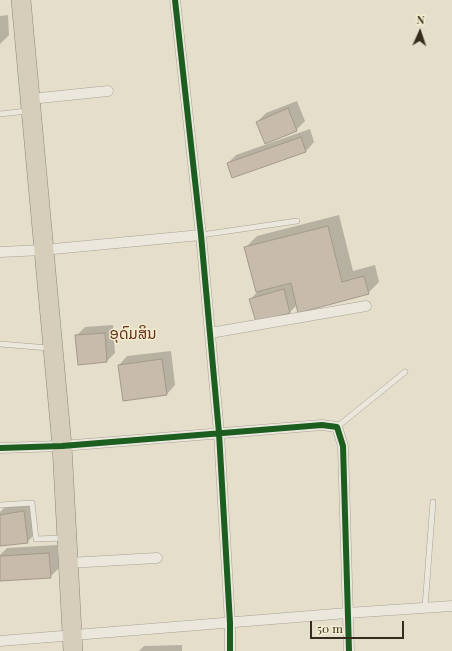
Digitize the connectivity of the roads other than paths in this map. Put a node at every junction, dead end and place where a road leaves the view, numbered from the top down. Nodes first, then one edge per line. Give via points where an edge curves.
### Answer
1 (21, 0) edge
2 (175, 0) edge
3 (108, 91) dead end
4 (30, 105) junction
5 (0, 114) edge
6 (297, 221) dead end
7 (200, 235) junction
8 (43, 250) junction
9 (0, 252) edge
10 (366, 306) dead end
11 (210, 333) junction
12 (0, 344) edge
13 (52, 348) junction
14 (405, 372) dead end
15 (337, 427) junction
16 (219, 432) junction
17 (62, 446) junction
18 (0, 448) edge
19 (433, 502) dead end
20 (0, 505) edge
21 (67, 538) junction
22 (157, 558) dead end
23 (68, 563) junction
24 (452, 606) edge
25 (425, 608) junction
26 (347, 613) junction
27 (230, 623) junction
28 (0, 642) edge
29 (73, 643) edge
30 (230, 651) edge
31 (349, 651) edge

1 - 4 highway
2 - 7 street
3 - 4 street
4 - 5 lane
4 - 8 highway
6 - 7 lane
7 - 8 street
7 - 11 street
8 - 9 street
8 - 13 highway
10 - 11 street
11 - 16 street
12 - 13 lane
13 - 17 highway
14 - 15 lane
15 - 16 street via 322,425
15 - 26 street via 343,446
16 - 17 street
16 - 27 street
17 - 18 street
17 - 21 highway
19 - 25 lane
20 - 21 lane via 32,502 36,539
21 - 23 highway
22 - 23 street
23 - 29 highway
24 - 25 street
25 - 26 street
26 - 27 street
26 - 31 street
27 - 29 street
27 - 30 street
28 - 29 street

